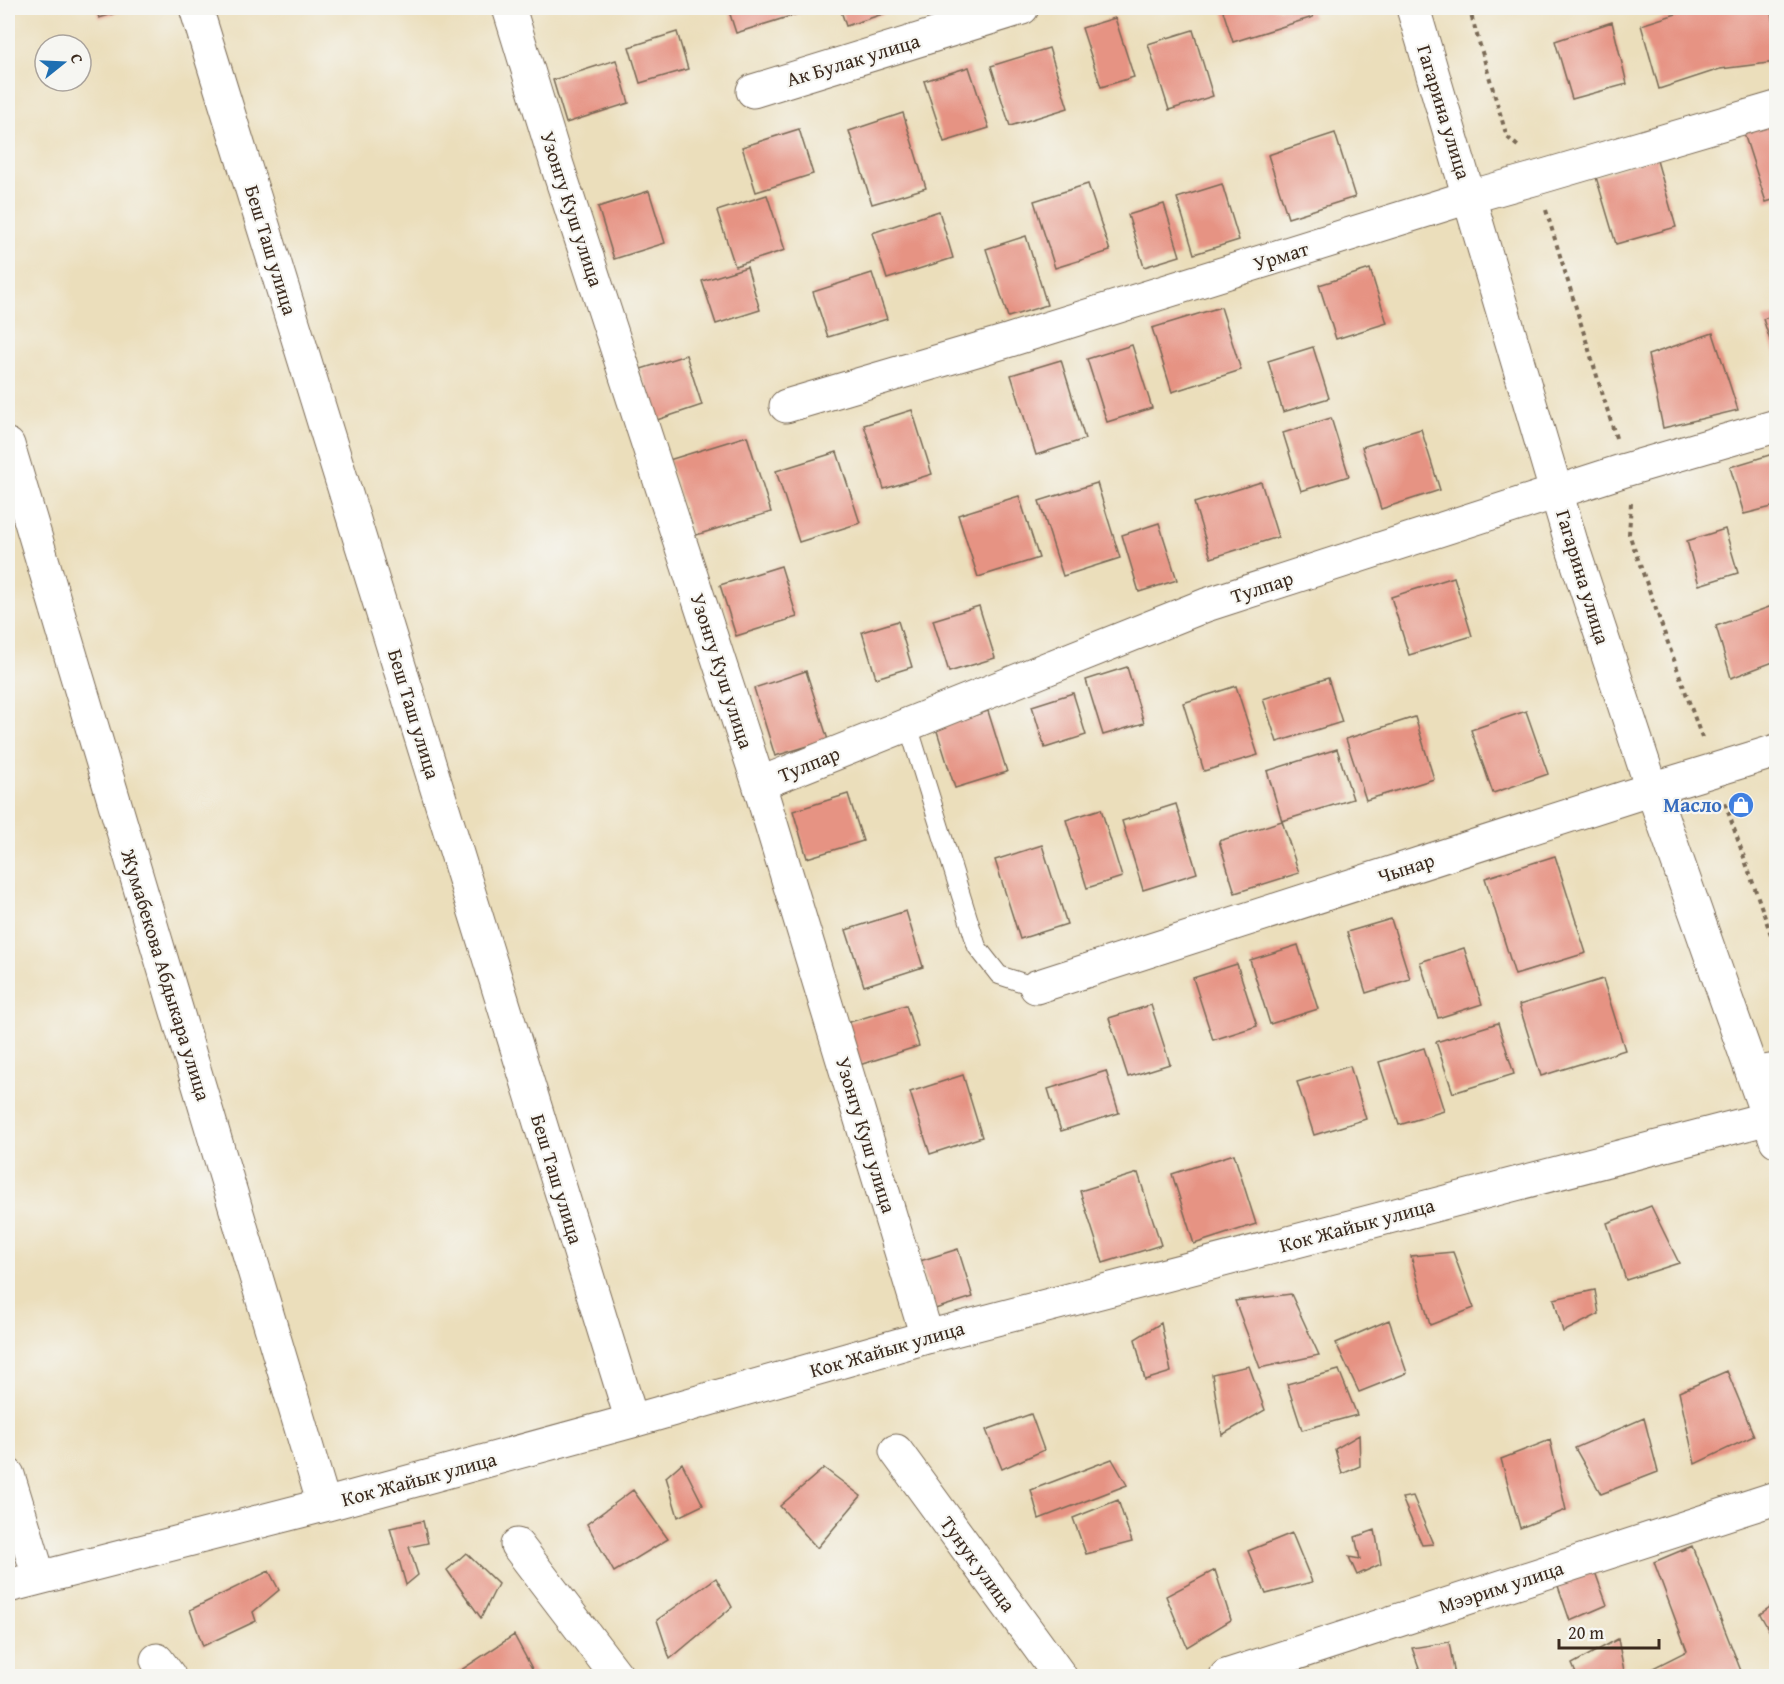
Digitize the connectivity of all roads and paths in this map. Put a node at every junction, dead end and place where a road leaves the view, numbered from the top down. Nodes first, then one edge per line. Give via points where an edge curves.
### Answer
1 (196, 8) edge
2 (509, 8) edge
3 (1022, 8) edge
4 (1413, 8) edge
5 (1469, 8) edge
6 (753, 91) dead end
7 (1776, 108) edge
8 (1508, 137) dead end
9 (1469, 197) junction
10 (1546, 210) dead end
11 (786, 406) dead end
12 (1776, 426) edge
13 (8, 445) edge
14 (1617, 445) dead end
15 (1557, 492) junction
16 (1632, 495) dead end
17 (908, 724) junction
18 (1705, 747) dead end
19 (1776, 752) edge
20 (759, 784) junction
21 (1652, 789) junction
22 (1722, 794) dead end
23 (1776, 949) edge
24 (1036, 987) joint
25 (1765, 1072) edge
26 (1773, 1129) edge
27 (927, 1337) junction
28 (632, 1421) junction
29 (896, 1451) dead end
30 (8, 1475) edge
31 (1776, 1498) edge
32 (324, 1505) junction
33 (517, 1545) dead end
34 (39, 1577) junction
35 (8, 1586) edge
36 (617, 1677) edge
37 (1060, 1677) edge
38 (1226, 1677) edge

1 - 28 street, Беш Таш улица
2 - 20 street, Узонгу Куш улица
3 - 6 street, Ак Булак улица
4 - 9 street, Гагарина улица
5 - 8 path
7 - 9 street, Урмат
9 - 11 street, Урмат
9 - 15 street, Гагарина улица
10 - 14 path
12 - 15 street, Тулпар
13 - 32 street, Жумабекова Абдыкара улица
15 - 17 street, Тулпар via 1206,605
15 - 21 street, Гагарина улица
16 - 18 path via 1629,534
17 - 20 street, Тулпар
17 - 24 lane via 977,947 999,975
19 - 21 street, Чынар
20 - 27 street, Узонгу Куш улица
21 - 24 street, Чынар
21 - 25 street, Гагарина улица
22 - 23 path
25 - 26 street, Гагарина улица
26 - 27 street, Кок Жайык улица
27 - 28 street, Кок Жайык улица
28 - 32 street, Кок Жайык улица
29 - 37 street, Тунук улица
30 - 34 street
31 - 38 street, Мээрим улица
32 - 34 street, Кок Жайык улица
33 - 36 street
34 - 35 street, Кок Жайык улица

